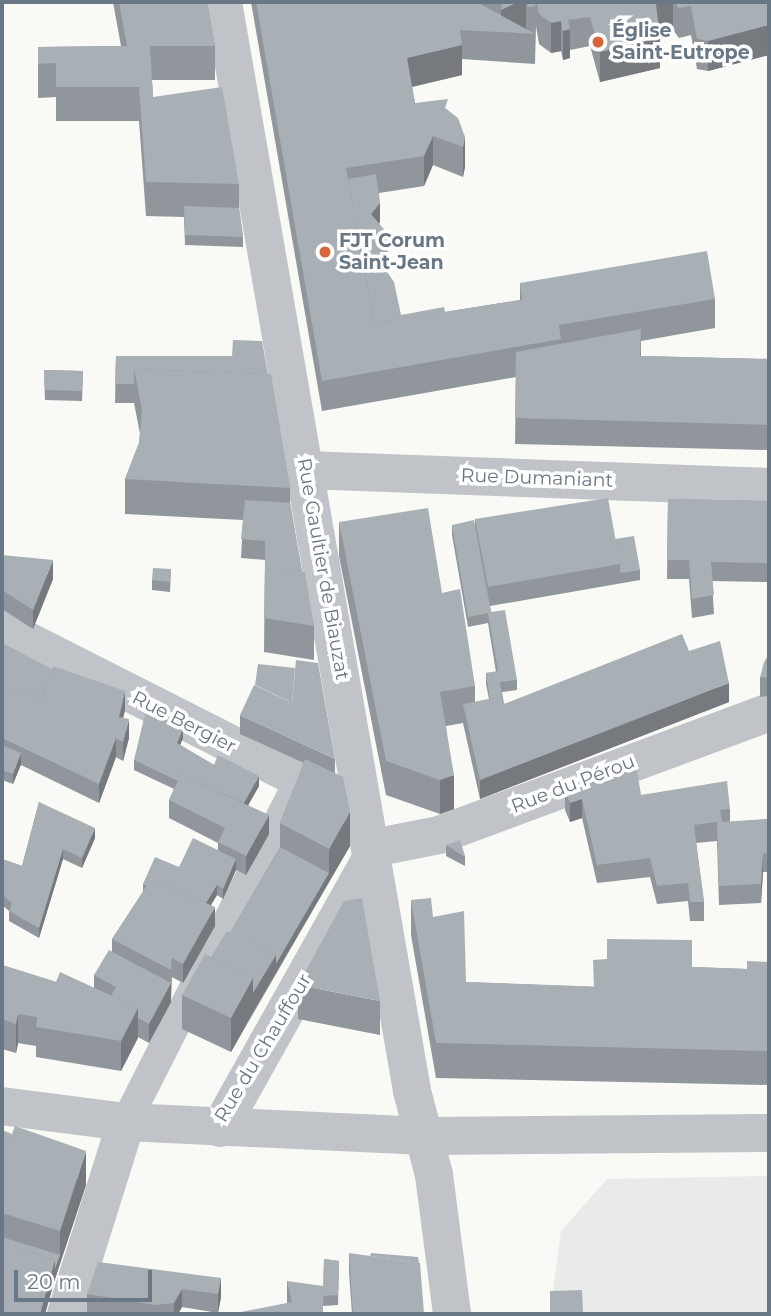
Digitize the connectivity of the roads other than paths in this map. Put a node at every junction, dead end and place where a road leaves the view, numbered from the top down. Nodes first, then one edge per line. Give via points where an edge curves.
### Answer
1 (223, 2) edge
2 (306, 470) junction
3 (769, 487) edge
4 (2, 628) edge
5 (769, 712) edge
6 (299, 779) junction
7 (371, 838) junction
8 (2, 1106) edge
9 (126, 1122) junction
10 (220, 1128) junction
11 (769, 1133) edge
12 (425, 1136) junction
13 (66, 1314) edge
14 (452, 1314) edge

1 - 2 street, Rue Gaultier de Biauzat
2 - 3 street, Rue Dumaniant
2 - 7 street, Rue Gaultier de Biauzat
4 - 6 street, Rue Bergier
5 - 7 street, Rue du Pérou via 439,835
6 - 7 street, Rue Bergier
6 - 9 street via 279,830
7 - 10 street, Rue du Chauffour
7 - 12 street, Rue Gaultier de Biauzat via 412,1091
8 - 9 street, Rue du Chauffour
9 - 10 street, Rue du Chauffour
9 - 13 street
10 - 12 street
11 - 12 street
12 - 14 street, Rue Gaultier de Biauzat

